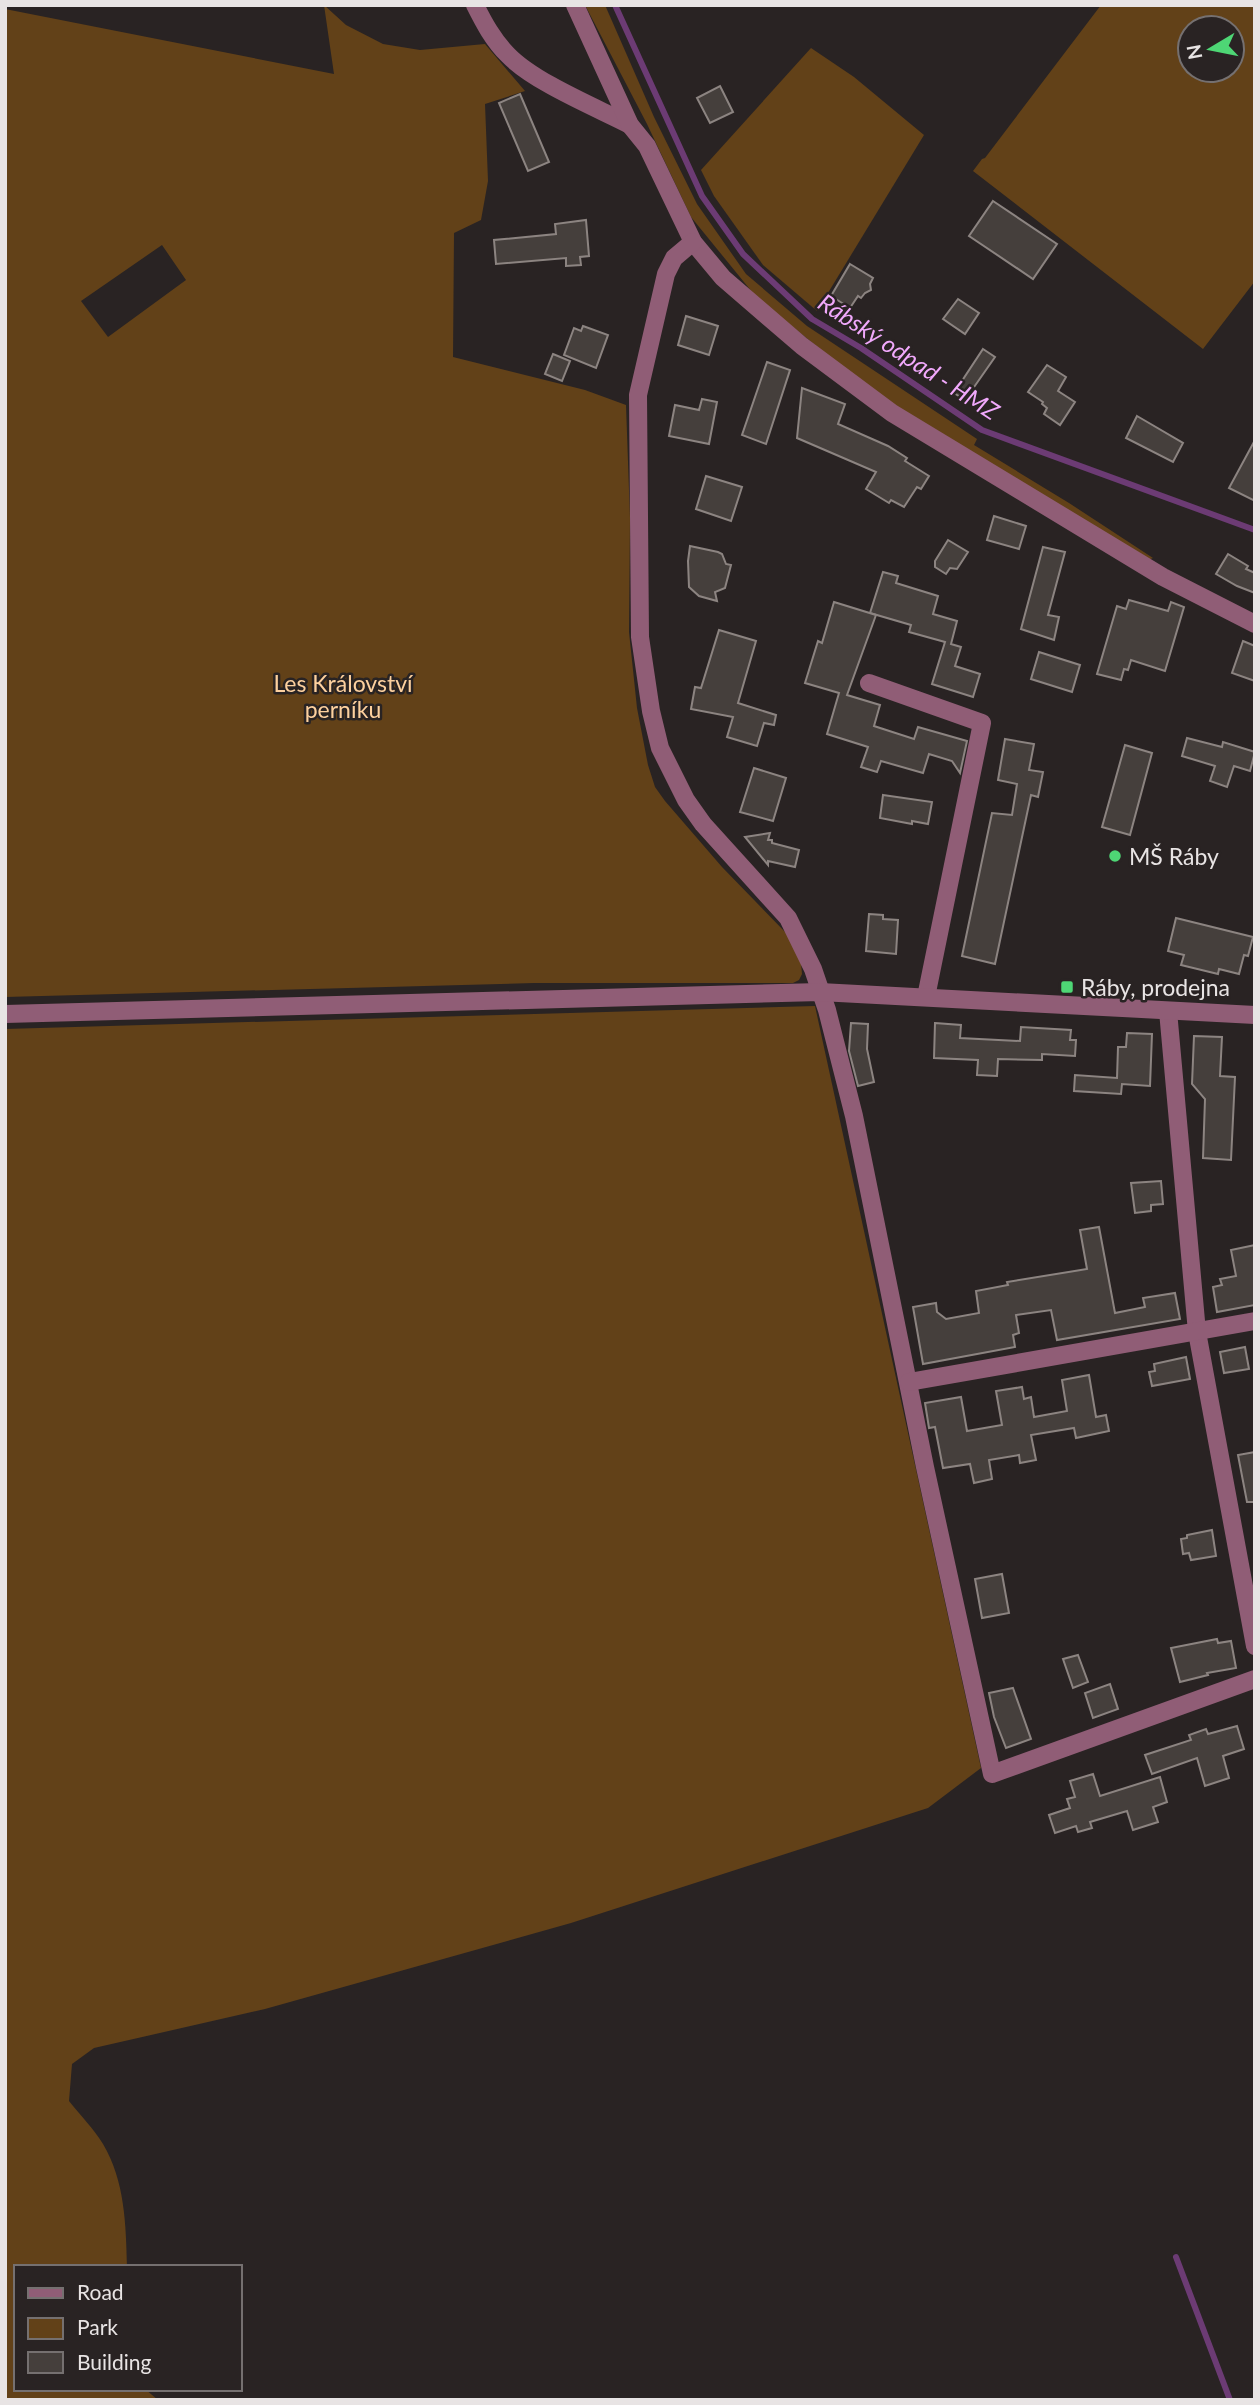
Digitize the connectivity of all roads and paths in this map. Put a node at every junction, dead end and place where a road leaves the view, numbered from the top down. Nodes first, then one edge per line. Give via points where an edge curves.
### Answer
1 (475, 5) edge
2 (575, 5) edge
3 (630, 125) junction
4 (693, 242) junction
5 (1255, 624) edge
6 (869, 683) dead end
7 (820, 992) junction
8 (926, 997) junction
9 (1168, 1010) junction
10 (5, 1014) edge
11 (1255, 1015) edge
12 (1255, 1321) edge
13 (1197, 1332) junction
14 (909, 1382) junction
15 (1255, 1646) edge
16 (1255, 1679) edge

1 - 3 street via 490,34 527,71
2 - 3 street
3 - 4 street via 647,146
4 - 5 street via 723,278 802,346 892,413 1163,577
4 - 7 street via 674,258 666,274 638,395 640,637 646,686 660,748 686,800 788,918
6 - 8 street via 982,723
7 - 8 street
7 - 10 street
7 - 14 street via 855,1116
8 - 9 street
9 - 11 street
9 - 13 street
12 - 13 street
13 - 14 street
13 - 15 street
14 - 16 street via 992,1774

